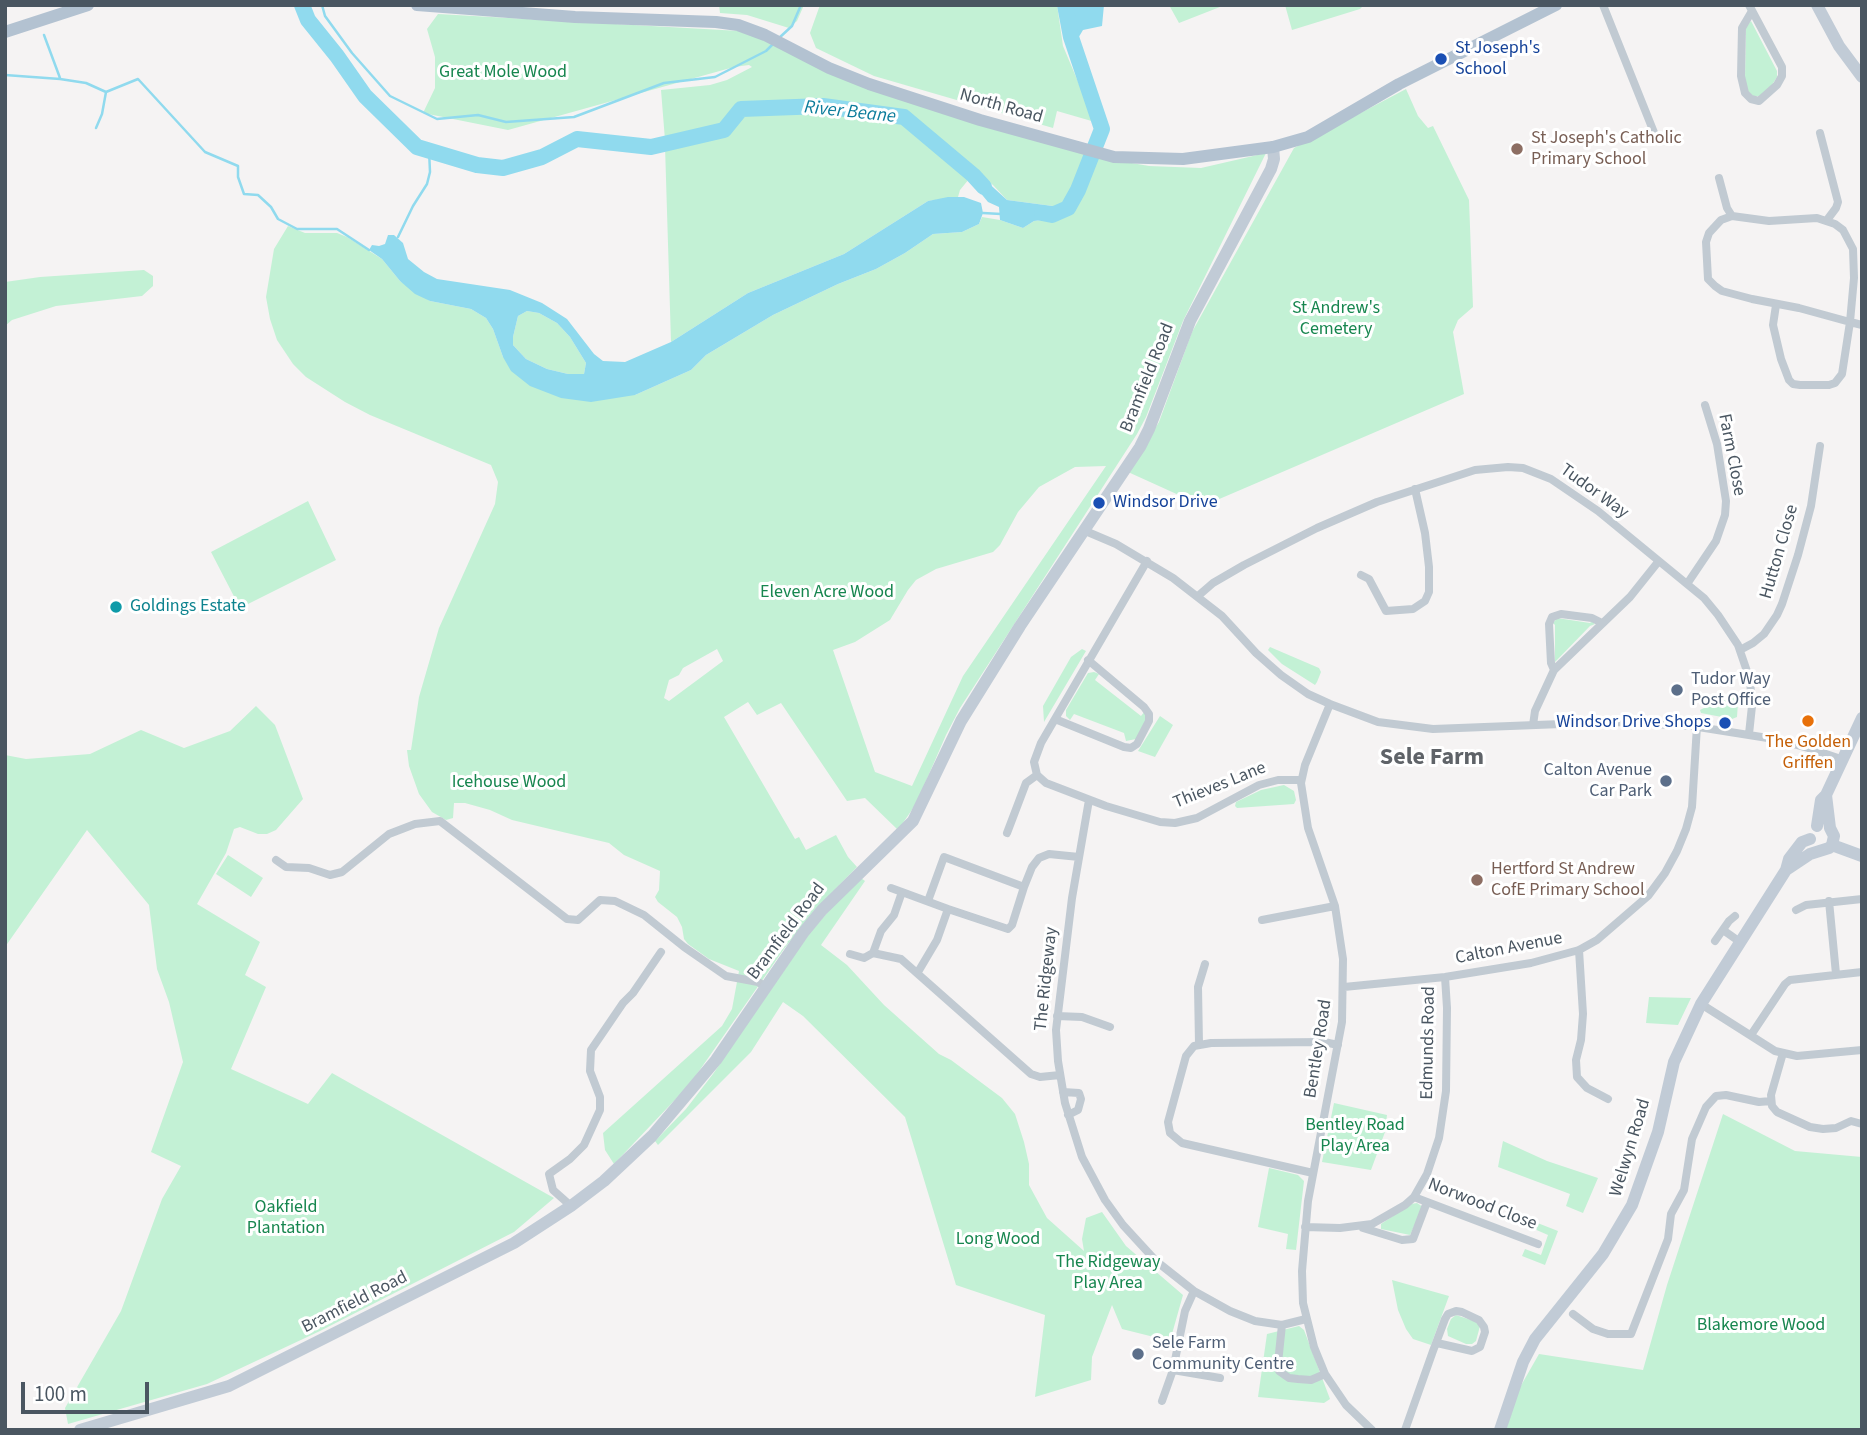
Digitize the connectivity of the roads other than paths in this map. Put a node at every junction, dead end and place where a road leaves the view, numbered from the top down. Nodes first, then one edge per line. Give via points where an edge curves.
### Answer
1 (88, 5) edge
2 (417, 5) edge
3 (1556, 5) edge
4 (1603, 5) edge
5 (1817, 5) edge
6 (1750, 8) edge
7 (5, 32) edge
8 (1862, 77) edge
9 (1820, 133) dead end
10 (1657, 140) dead end
11 (1273, 147) junction
12 (1719, 178) dead end
13 (1732, 216) junction
14 (1827, 220) junction
15 (1776, 305) junction
16 (1850, 322) junction
17 (1862, 325) edge
18 (1705, 405) dead end
19 (1820, 446) dead end
20 (1415, 489) junction
21 (1083, 530) junction
22 (1147, 561) junction
23 (1658, 562) junction
24 (1362, 575) dead end
25 (1687, 584) junction
26 (1198, 596) junction
27 (1602, 623) junction
28 (1740, 650) junction
29 (1088, 660) junction
30 (1553, 670) junction
31 (1330, 704) junction
32 (1862, 718) edge
33 (1055, 719) junction
34 (1533, 725) junction
35 (1697, 726) junction
36 (1749, 734) junction
37 (1841, 760) junction
38 (1037, 775) junction
39 (1301, 780) junction
40 (1089, 800) junction
41 (1823, 827) junction
42 (1007, 833) dead end
43 (1810, 839) junction
44 (1832, 845) junction
45 (1819, 850) junction
46 (1862, 856) edge
47 (1079, 857) junction
48 (276, 860) dead end
49 (1786, 870) junction
50 (1024, 887) junction
51 (891, 888) dead end
52 (902, 892) junction
53 (1862, 899) edge
54 (928, 901) junction
55 (1829, 901) junction
56 (1335, 906) junction
57 (948, 909) junction
58 (1796, 910) dead end
59 (1735, 916) dead end
60 (1262, 920) dead end
61 (1723, 930) junction
62 (1715, 942) dead end
63 (1740, 942) junction
64 (1579, 950) junction
65 (661, 952) dead end
66 (873, 953) junction
67 (850, 954) dead end
68 (1205, 964) dead end
69 (918, 972) junction
70 (1862, 972) edge
71 (1836, 974) junction
72 (1445, 977) junction
73 (1344, 986) junction
74 (766, 987) junction
75 (1700, 1004) junction
76 (1057, 1016) junction
77 (1110, 1027) dead end
78 (1751, 1035) junction
79 (1199, 1044) junction
80 (1338, 1045) junction
81 (1862, 1049) edge
82 (1783, 1053) junction
83 (1060, 1074) junction
84 (1063, 1092) junction
85 (1608, 1098) dead end
86 (1770, 1101) junction
87 (1068, 1115) junction
88 (1862, 1124) edge
89 (1313, 1173) junction
90 (1414, 1196) junction
91 (1427, 1202) junction
92 (571, 1206) junction
93 (1306, 1227) junction
94 (1358, 1227) junction
95 (1538, 1244) dead end
96 (1194, 1291) junction
97 (1573, 1314) dead end
98 (1306, 1319) junction
99 (1282, 1325) junction
100 (1437, 1343) junction
101 (1174, 1370) junction
102 (1325, 1374) junction
103 (1220, 1378) dead end
104 (1162, 1401) dead end
105 (80, 1430) edge
106 (1372, 1430) edge
107 (1405, 1430) edge
108 (1500, 1430) edge

1 - 7 main road
2 - 11 main road, North Road via 738,24 869,84 1126,159 1182,159
3 - 11 main road, North Road via 1399,84 1308,137
4 - 10 street
5 - 8 street
6 - 6 street via 1782,67 1777,85 1759,101 1751,99 1742,85 1742,28
9 - 14 street via 1838,202
11 - 21 street, Bramfield Road via 1273,163 1190,321 1149,429
12 - 13 street
13 - 14 street
13 - 15 street via 1709,233 1705,254 1708,279 1723,291
14 - 16 street via 1843,230 1853,249
15 - 16 street
15 - 16 street via 1773,321 1779,351 1793,384 1829,385 1839,379
16 - 17 street
18 - 25 street, Farm Close via 1717,444 1725,514 1716,541
19 - 28 street, Hutton Close via 1808,518 1782,604 1764,634
20 - 23 street, Tudor Way via 1489,467 1535,472 1568,489
20 - 24 street via 1428,559 1429,592 1424,601 1413,609 1387,611
20 - 26 street, Tudor Way via 1286,543 1224,576
21 - 22 street
21 - 74 street, Bramfield Road via 961,721 913,821 822,910
22 - 26 street
22 - 29 street
23 - 25 street, Tudor Way
23 - 27 street
25 - 28 street, Tudor Way via 1718,615
26 - 31 street via 1281,675
27 - 30 street
27 - 30 street via 1562,614 1552,617
28 - 36 street, Tudor Way via 1752,690
29 - 33 street
29 - 33 street via 1144,707 1149,721 1131,748
30 - 34 street
31 - 34 street via 1378,722 1414,727
31 - 39 street, Bentley Road
32 - 37 street
33 - 38 street via 1035,757
34 - 35 street
35 - 36 street
35 - 64 street, Calton Avenue via 1692,807 1671,862 1631,913
36 - 37 street via 1808,747
37 - 41 street via 1826,795
38 - 40 street, Thieves Lane
38 - 42 street via 1026,783
39 - 40 street, Thieves Lane via 1271,781 1197,818 1175,823 1127,814
39 - 56 street, Bentley Road via 1308,828
40 - 47 street, The Ridgeway
41 - 43 street via 1810,834
41 - 44 street via 1834,836
43 - 45 street
43 - 49 street, Welwyn Road via 1802,842
44 - 45 street
44 - 46 street
45 - 49 street, Welwyn Road
47 - 50 street via 1049,854 1039,858
47 - 76 street, The Ridgeway
48 - 74 street via 286,867 330,875 342,872 390,834 440,821 567,919 578,920 600,900 615,901 653,920 726,976
49 - 63 street, Welwyn Road
50 - 54 street via 944,857
50 - 57 street via 1008,929
51 - 52 street
52 - 54 street
52 - 66 street
53 - 55 street
54 - 57 street
55 - 58 street
55 - 71 street
56 - 60 street
56 - 73 street, Bentley Road
57 - 69 street
59 - 61 street
61 - 62 street
61 - 63 street
63 - 75 street, Welwyn Road
64 - 72 street, Calton Avenue
64 - 85 street via 1583,1014 1577,1077
65 - 92 street via 591,1050 590,1071 600,1110 583,1145 549,1174 553,1190
66 - 67 street via 864,958
66 - 69 street via 898,957
68 - 79 street via 1198,987
69 - 83 street via 1031,1074
70 - 71 street
71 - 78 street via 1785,984
72 - 73 street, Calton Avenue
72 - 90 street, Edmunds Road via 1443,1116 1432,1163
73 - 80 street, Bentley Road
74 - 92 street, Bramfield Road via 716,1060 652,1136
75 - 78 street
75 - 108 street, Welwyn Road via 1674,1062 1658,1132 1632,1205 1603,1254 1535,1339
76 - 77 street via 1082,1017
76 - 83 street, The Ridgeway
78 - 82 street
79 - 80 street
79 - 89 street via 1188,1052 1172,1104 1168,1122 1173,1138
80 - 89 street, Bentley Road
81 - 82 street via 1797,1056
82 - 86 street
83 - 84 street, The Ridgeway
84 - 87 street, The Ridgeway
84 - 87 street via 1079,1093 1081,1099 1078,1110
86 - 88 street via 1777,1112 1810,1127 1836,1128 1851,1121
86 - 97 street via 1716,1096 1706,1107 1692,1139 1684,1190 1671,1214 1668,1239 1631,1334 1593,1329
87 - 96 street, The Ridgeway via 1086,1164 1114,1213 1156,1261
89 - 93 street, Bentley Road
90 - 91 street, Norwood Close
90 - 94 street, Edmunds Road via 1396,1212
91 - 94 street via 1413,1239
91 - 95 street, Norwood Close
92 - 105 street, Bramfield Road via 514,1243 229,1386
93 - 94 street, Edmunds Road
93 - 98 street, Bentley Road
96 - 99 street, The Ridgeway via 1245,1318
96 - 101 street via 1185,1311
98 - 99 street, The Ridgeway
98 - 102 street, Bentley Road
99 - 102 street via 1279,1371 1298,1380
100 - 100 street via 1451,1312 1462,1312 1484,1327 1480,1347 1472,1351
100 - 107 street
101 - 103 street
101 - 104 street
102 - 106 street, Bentley Road via 1346,1405

